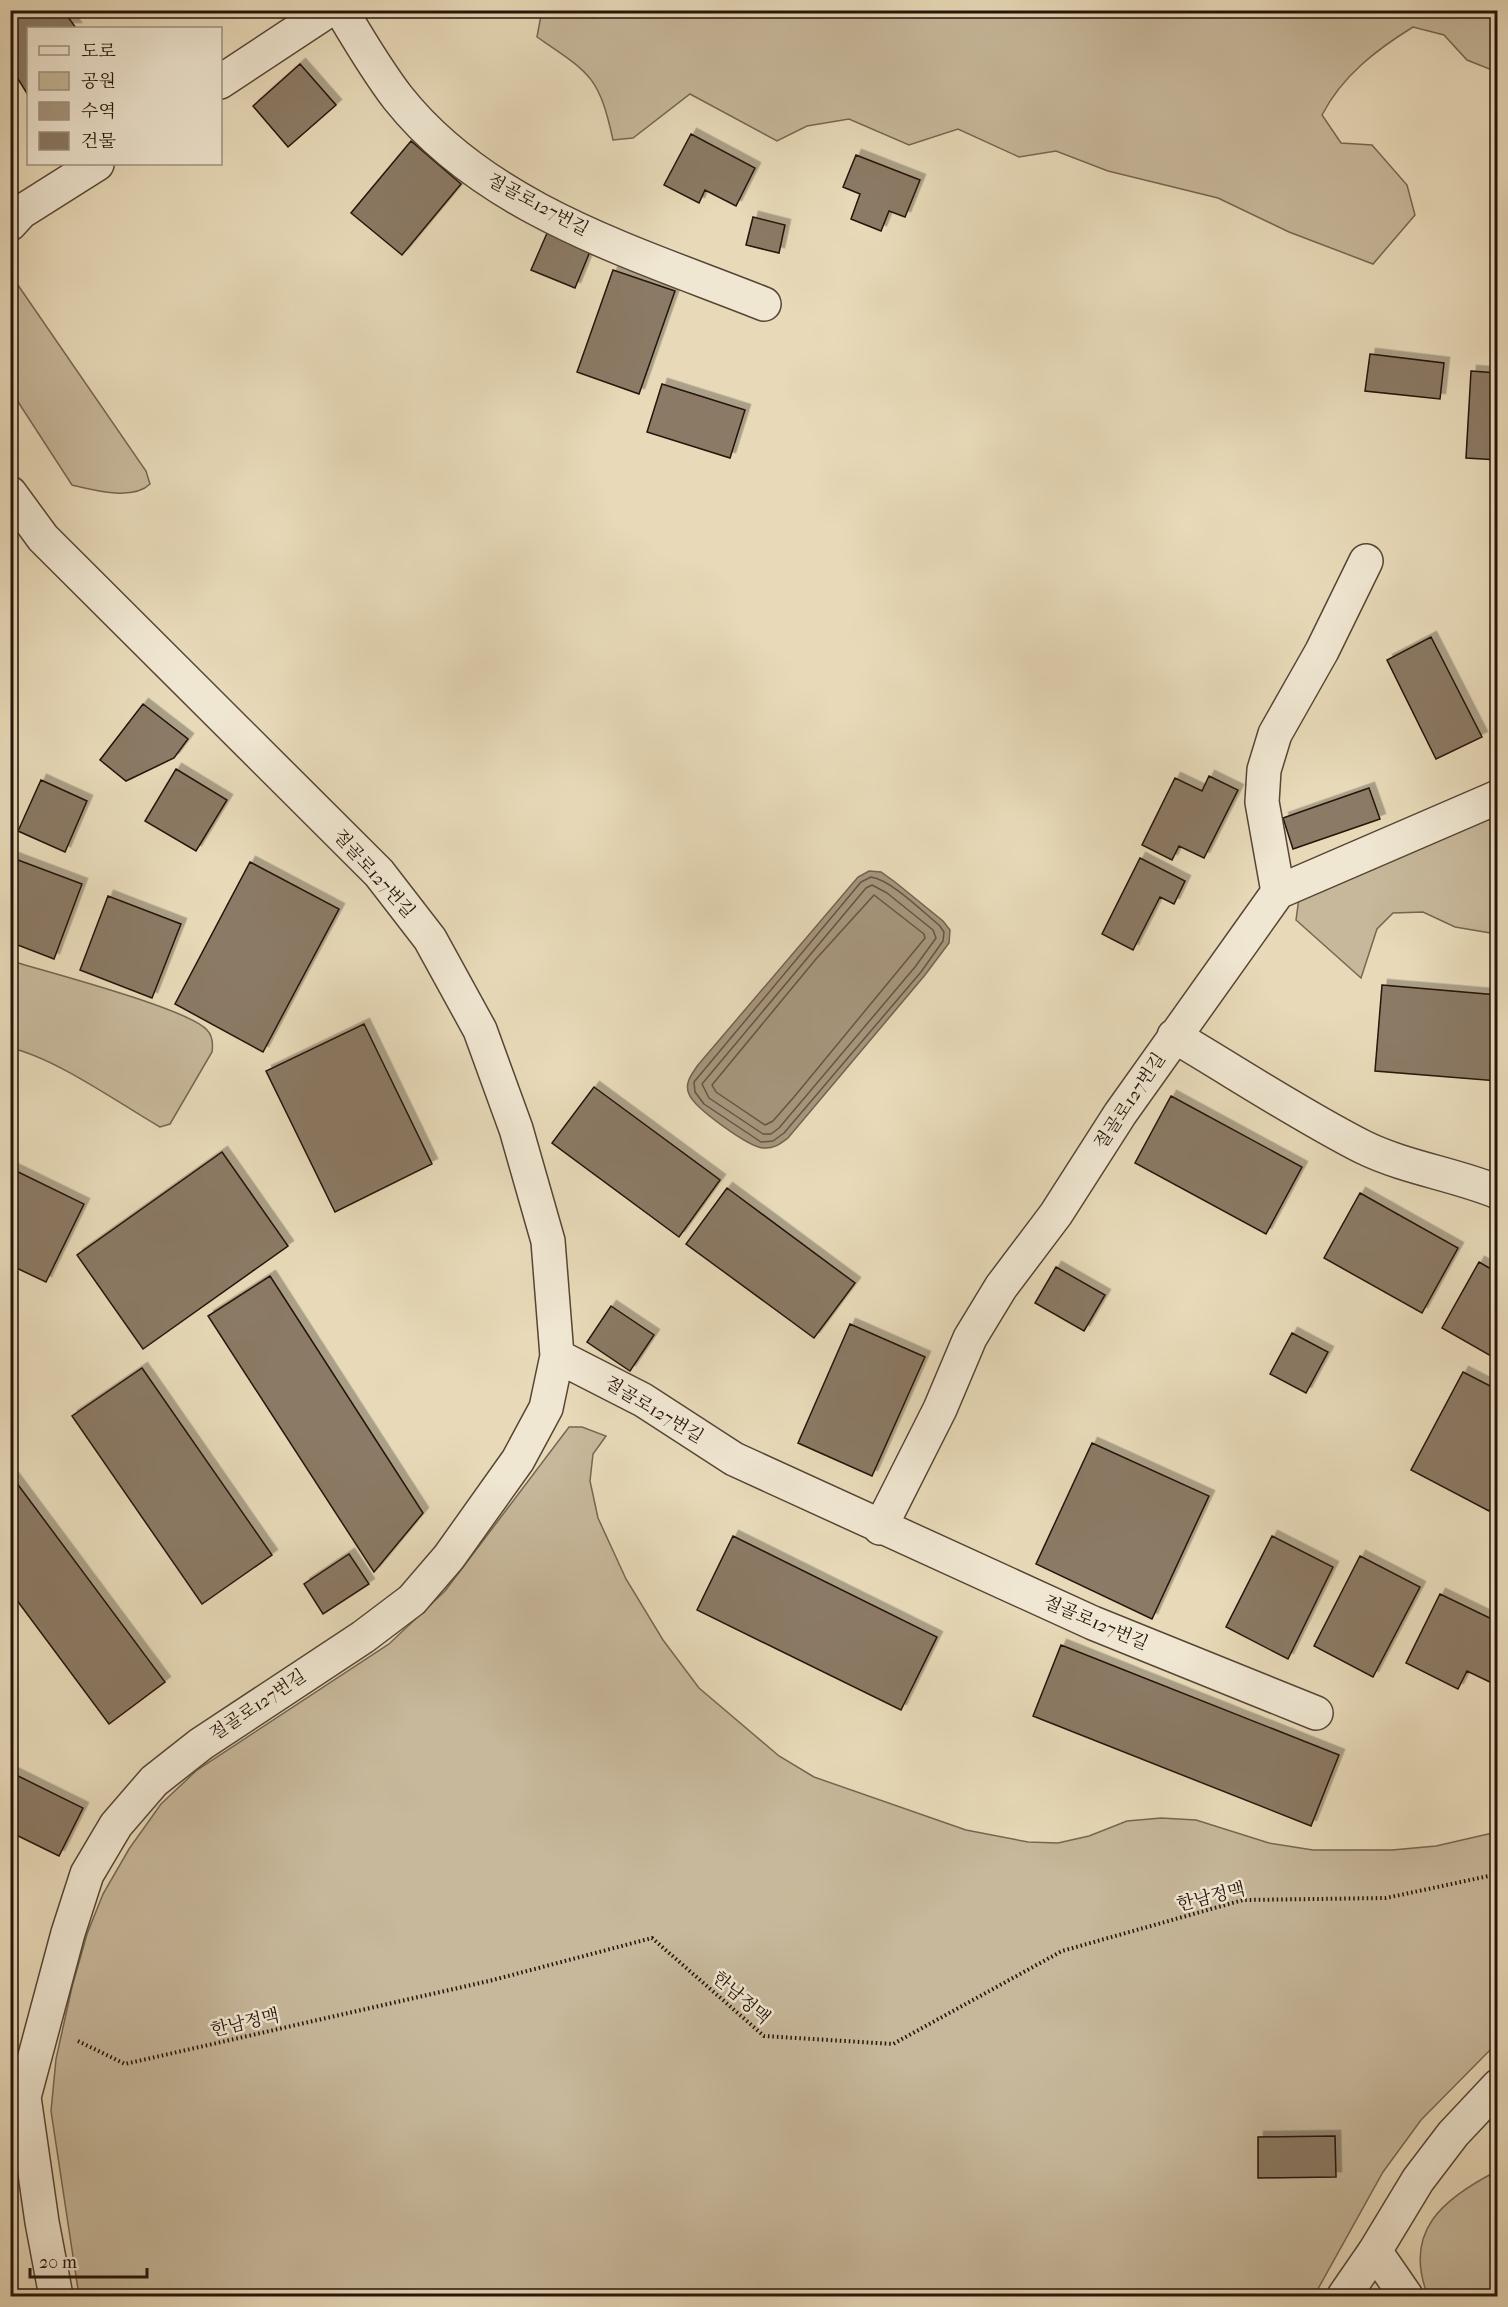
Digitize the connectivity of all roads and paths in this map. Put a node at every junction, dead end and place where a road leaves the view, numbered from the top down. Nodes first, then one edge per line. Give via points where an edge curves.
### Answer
1 (329, 10) edge
2 (341, 10) edge
3 (222, 81) edge
4 (95, 165) edge
5 (10, 224) edge
6 (764, 304) dead end
7 (10, 493) edge
8 (1366, 561) dead end
9 (1497, 796) edge
10 (1278, 892) junction
11 (1174, 1036) junction
12 (1497, 1192) edge
13 (557, 1356) junction
14 (880, 1528) junction
15 (1316, 1713) dead end
16 (1497, 1874) edge
17 (45, 2025) junction
18 (1497, 2086) edge
19 (17, 2087) edge
20 (1375, 2251) junction
21 (56, 2296) edge
22 (1344, 2296) edge
23 (1406, 2296) edge

1 - 3 street
2 - 6 street, 절골로127번길 via 399,100 477,172 550,215
4 - 5 street via 21,212
7 - 13 street, 절골로127번길 via 43,538 379,873 430,939 480,1030 516,1130 548,1241
8 - 10 street via 1275,734 1264,770 1262,801
9 - 10 street
10 - 11 street, 절골로127번길
11 - 12 street via 1364,1147 1417,1169 1469,1180
11 - 14 street, 절골로127번길 via 970,1338 940,1409
13 - 14 street, 절골로127번길 via 643,1400 734,1460
13 - 17 street, 절골로127번길 via 546,1408 518,1460 450,1557 412,1600 201,1744 154,1781 116,1825 87,1874
14 - 15 street, 절골로127번길 via 1093,1623
16 - 17 path, 한남정맥 via 1386,1898 1243,1899 1062,1951 893,2044 764,2036 652,1938 493,1980 125,2064
17 - 19 street, 절골로127번길
18 - 20 street via 1418,2180
19 - 21 street
20 - 22 street
20 - 23 street

